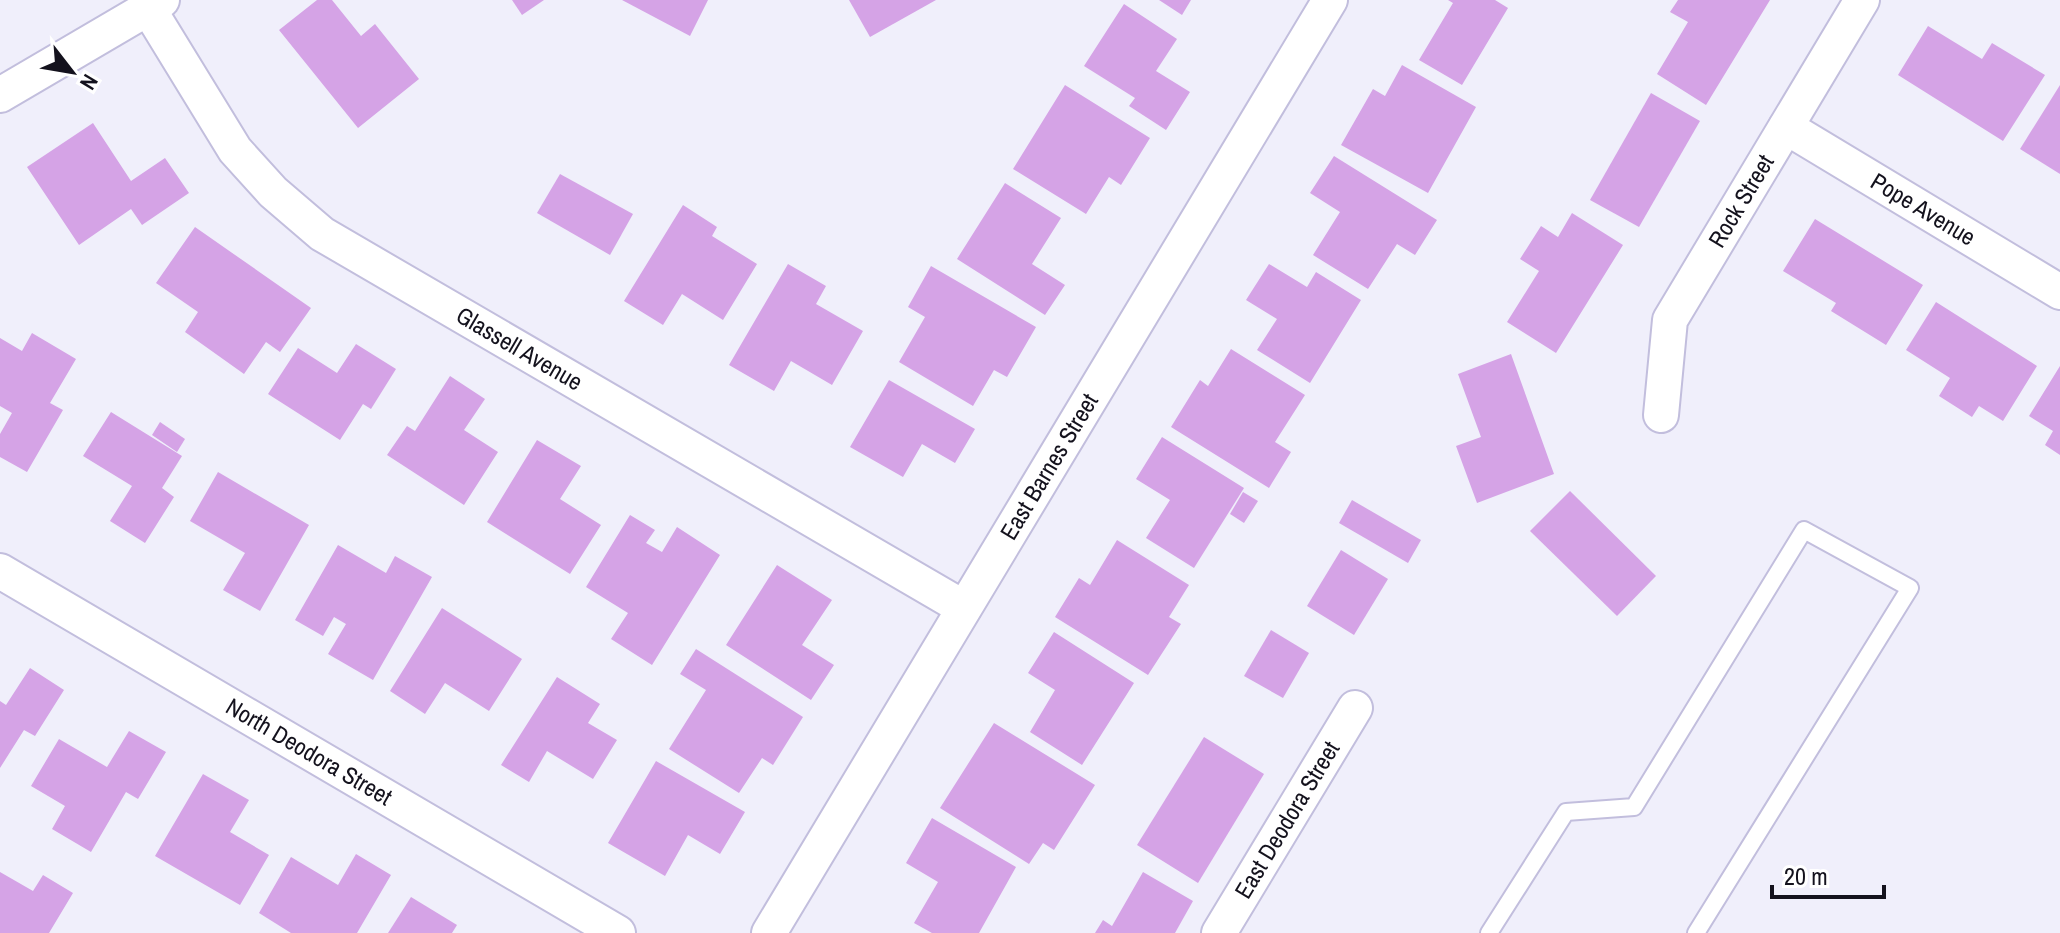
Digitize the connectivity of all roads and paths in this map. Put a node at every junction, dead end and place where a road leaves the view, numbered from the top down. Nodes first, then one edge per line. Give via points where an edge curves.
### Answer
1 (1330, 0) edge
2 (1862, 0) edge
3 (155, 4) edge
4 (0, 95) edge
5 (1786, 127) junction
6 (2060, 292) edge
7 (1661, 415) dead end
8 (0, 571) edge
9 (964, 608) junction
10 (1355, 708) dead end
11 (618, 933) edge
12 (769, 933) edge
13 (1219, 933) edge
14 (1489, 933) edge
15 (1696, 933) edge

1 - 9 street, East Barnes Street
2 - 5 street, Rock Street
3 - 4 street
3 - 9 street, Glassell Avenue via 235,150 322,234
5 - 6 street, Pope Avenue
5 - 7 street, Rock Street via 1670,320
8 - 11 street, North Deodora Street
9 - 12 street, East Barnes Street
10 - 13 street, East Deodora Street
14 - 15 lane via 1566,812 1634,807 1804,530 1910,588

